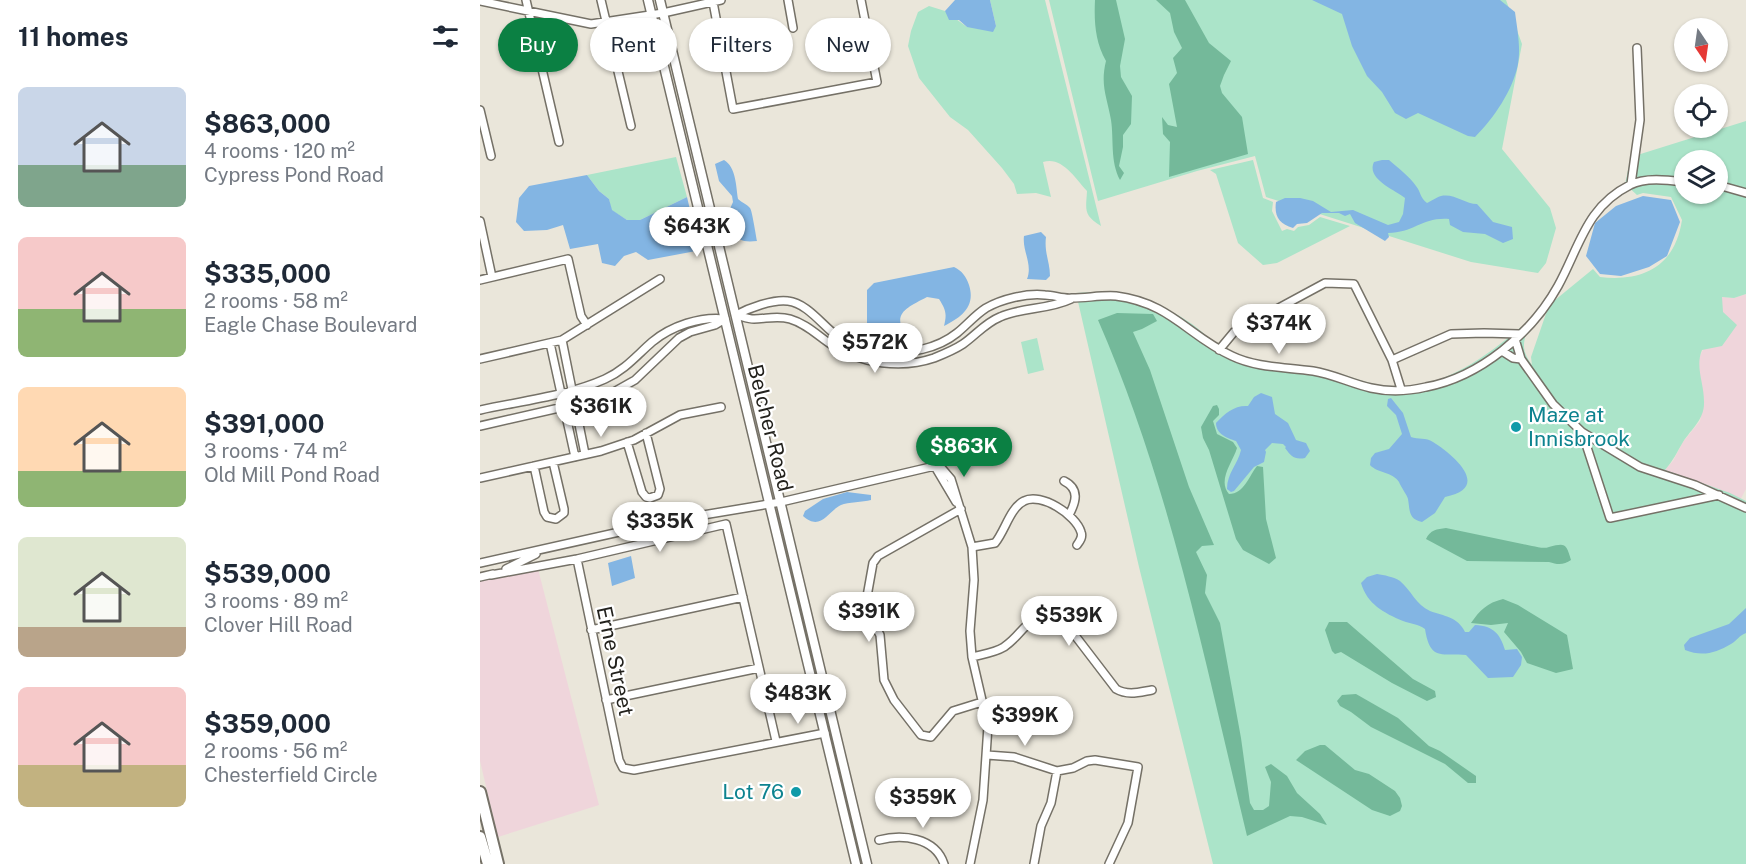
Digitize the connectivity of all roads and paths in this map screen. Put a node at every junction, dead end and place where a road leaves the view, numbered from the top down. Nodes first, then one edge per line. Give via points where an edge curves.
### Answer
1 (526, 0) edge
2 (601, 0) edge
3 (648, 0) edge
4 (660, 0) edge
5 (788, 0) edge
6 (861, 0) edge
7 (480, 1) edge
8 (717, 1) edge
9 (529, 11) junction
10 (663, 13) junction
11 (652, 15) junction
12 (606, 18) edge
13 (633, 18) edge
14 (791, 18) edge
15 (590, 24) edge
16 (1636, 48) dead end
17 (619, 72) edge
18 (480, 110) edge
19 (632, 126) dead end
20 (559, 142) dead end
21 (491, 156) dead end
22 (1674, 181) edge
23 (1631, 184) junction
24 (1728, 188) edge
25 (1746, 193) edge
26 (480, 221) edge
27 (714, 273) junction
28 (492, 277) junction
29 (660, 279) dead end
30 (480, 280) edge
31 (1035, 295) junction
32 (1012, 299) junction
33 (1071, 299) junction
34 (1037, 309) junction
35 (1014, 313) junction
36 (736, 315) junction
37 (725, 319) junction
38 (587, 325) junction
39 (1517, 337) junction
40 (562, 340) junction
41 (550, 343) junction
42 (1219, 350) junction
43 (1502, 351) junction
44 (480, 359) edge
45 (1521, 359) junction
46 (1392, 360) junction
47 (747, 361) junction
48 (572, 390) junction
49 (1401, 390) junction
50 (561, 392) junction
51 (575, 405) junction
52 (721, 407) dead end
53 (564, 408) junction
54 (480, 410) edge
55 (480, 426) edge
56 (1582, 432) junction
57 (646, 433) junction
58 (581, 435) junction
59 (571, 437) junction
60 (627, 442) junction
61 (585, 454) junction
62 (575, 457) junction
63 (554, 462) junction
64 (534, 466) junction
65 (480, 478) edge
66 (1064, 481) dead end
67 (1719, 495) junction
68 (781, 502) junction
69 (770, 504) junction
70 (1746, 508) edge
71 (961, 509) junction
72 (1069, 515) junction
73 (1077, 545) dead end
74 (972, 547) junction
75 (544, 550) junction
76 (577, 559) junction
77 (490, 561) junction
78 (520, 562) junction
79 (480, 563) edge
80 (539, 565) junction
81 (491, 575) junction
82 (480, 577) edge
83 (743, 597) junction
84 (591, 630) junction
85 (972, 657) junction
86 (759, 668) junction
87 (1152, 690) dead end
88 (606, 700) junction
89 (982, 702) junction
90 (825, 733) junction
91 (776, 741) junction
92 (987, 755) junction
93 (1057, 771) junction
94 (480, 792) edge
95 (482, 812) edge
96 (480, 837) edge
97 (879, 840) dead end
98 (488, 864) edge
99 (498, 864) edge
100 (856, 864) edge
101 (867, 864) edge
102 (944, 864) edge
103 (970, 864) edge
104 (1034, 864) edge
105 (1109, 864) edge

1 - 9 street
2 - 12 street
3 - 11 main road, Belcher Road
4 - 10 main road, Belcher Road
5 - 14 street
6 - 8 street via 877,82 733,109
7 - 9 street
8 - 10 street
9 - 15 street
9 - 20 street
10 - 11 street
10 - 36 main road, Belcher Road
11 - 13 street
11 - 27 main road, Belcher Road
16 - 23 street via 1640,120
17 - 19 street
18 - 21 street
22 - 23 street
23 - 39 street via 1600,207 1588,222 1557,287
24 - 25 street
26 - 28 street
27 - 36 main road via 726,307
27 - 37 main road, Belcher Road
28 - 30 street
28 - 38 street via 568,259 581,316
29 - 38 street
31 - 32 street
31 - 33 street
31 - 34 street
32 - 35 street
32 - 36 street via 985,309 955,335 936,345 898,353 863,348 840,338 790,300 749,308
33 - 34 street
33 - 42 street via 1095,295 1132,298 1172,315
34 - 35 street
35 - 36 street via 989,322 951,351 911,363 867,360 850,354 789,318 753,319
36 - 47 main road, Belcher Road
37 - 47 main road
37 - 48 street via 680,326 653,342 620,371
37 - 51 street via 679,339 648,370 620,390
37 - 69 main road, Belcher Road
38 - 40 street
39 - 43 street
39 - 45 street
39 - 46 street via 1451,334
40 - 41 street
40 - 48 street
41 - 44 street
41 - 50 street
42 - 46 street via 1234,332 1325,283 1354,284
42 - 49 street via 1259,365 1316,372 1371,388
43 - 45 street
43 - 49 street via 1438,385
45 - 56 street via 1553,404
46 - 49 street
47 - 68 main road, Belcher Road
48 - 50 street
48 - 51 street
50 - 53 street
50 - 54 street
51 - 53 street
51 - 58 street
52 - 57 street via 680,415
53 - 55 street
53 - 59 street
56 - 67 street via 1640,467
56 - 67 street via 1610,518
57 - 60 street
57 - 60 street via 660,489 654,497 646,497 642,492
58 - 59 street
58 - 61 street
59 - 62 street
60 - 61 street
61 - 62 street
62 - 63 street
63 - 64 street
63 - 64 street via 564,509 556,519 544,512
64 - 65 street
66 - 72 street via 1075,493
67 - 70 street
68 - 69 street
68 - 71 street via 937,465
68 - 101 main road, Belcher Road
69 - 75 street via 673,520
69 - 90 main road, Belcher Road
71 - 74 street
71 - 89 street via 878,556 873,562 866,602 880,635 884,680 921,735 931,736 953,711
72 - 73 street via 1081,531
72 - 74 street via 1039,499 1029,499 1016,508 995,543
74 - 85 street
75 - 77 street
75 - 78 street
76 - 80 street
76 - 83 street via 726,524
76 - 84 street, Erne Street
77 - 78 street
77 - 79 street
78 - 80 street
78 - 81 street
80 - 81 street
81 - 82 street
83 - 84 street
83 - 86 street
84 - 88 street, Erne Street
85 - 87 street via 995,652 1029,622 1056,617 1067,625 1116,689 1132,694
85 - 89 street
86 - 88 street
86 - 91 street
88 - 91 street, Erne Street via 624,768 634,770
89 - 92 street via 988,726
90 - 91 street
90 - 100 main road, Belcher Road
92 - 93 street via 1014,757
92 - 103 street
93 - 104 street
93 - 105 street via 1095,760 1138,767 1128,823
94 - 95 highway
95 - 99 highway
96 - 98 highway
97 - 102 street via 905,836 916,840 932,846

